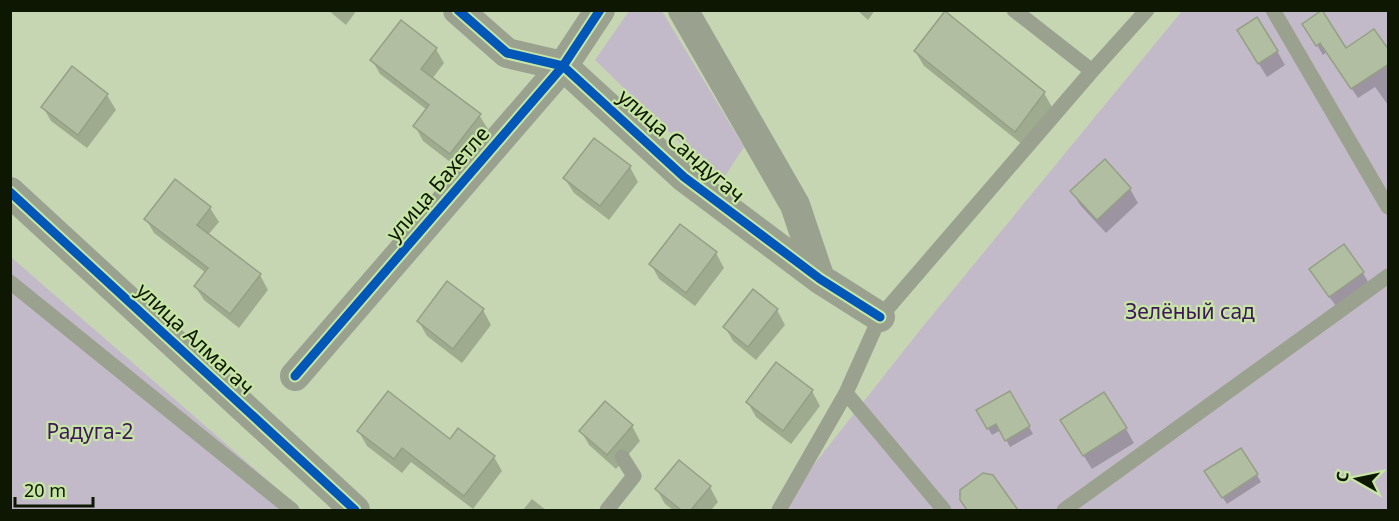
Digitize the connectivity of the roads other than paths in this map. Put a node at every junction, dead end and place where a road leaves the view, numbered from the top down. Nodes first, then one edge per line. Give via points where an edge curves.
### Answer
1 (458, 10) edge
2 (600, 10) edge
3 (683, 10) edge
4 (1014, 10) edge
5 (1147, 10) edge
6 (1273, 10) edge
7 (563, 66) junction
8 (1092, 71) junction
9 (10, 192) edge
10 (1389, 207) edge
11 (1389, 276) edge
12 (820, 279) junction
13 (10, 282) edge
14 (880, 317) junction
15 (295, 376) dead end
16 (846, 393) junction
17 (622, 457) dead end
18 (292, 510) edge
19 (355, 510) edge
20 (607, 510) edge
21 (779, 510) edge
22 (944, 510) edge
23 (1064, 510) edge

1 - 7 street, улица Сандугач via 507,53
2 - 7 street, улица Бахетле
3 - 12 street via 795,206
4 - 8 lane
5 - 8 lane
6 - 10 lane
7 - 12 street, улица Сандугач via 684,177
7 - 15 street, улица Бахетле
8 - 14 lane
9 - 19 street, улица Алмагач
11 - 23 lane
12 - 14 street, улица Сандугач
13 - 18 lane
14 - 16 lane
16 - 21 lane
16 - 22 lane
17 - 20 lane via 634,476

